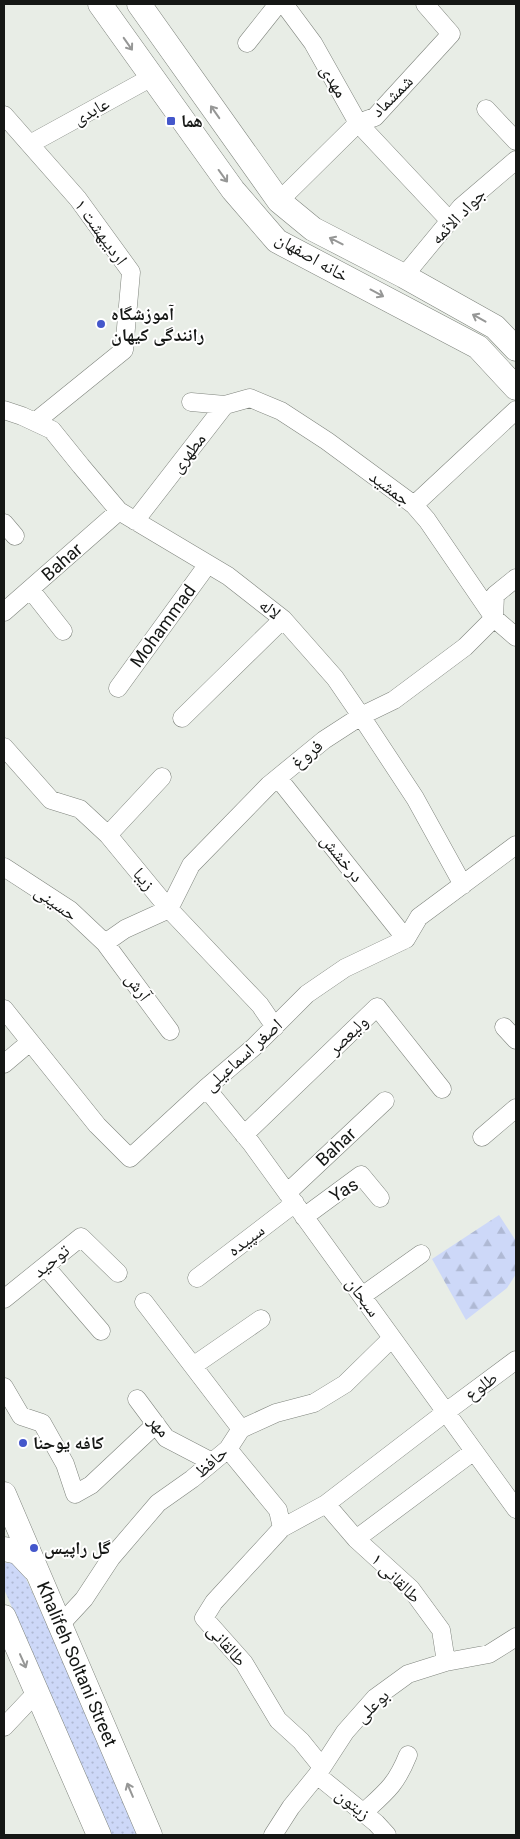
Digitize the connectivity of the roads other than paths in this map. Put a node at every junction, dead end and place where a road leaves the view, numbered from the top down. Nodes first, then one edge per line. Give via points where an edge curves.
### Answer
1 (100, 4) edge
2 (139, 4) edge
3 (278, 4) edge
4 (284, 4) edge
5 (425, 4) edge
6 (247, 43) dead end
7 (152, 77) junction
8 (486, 109) dead end
9 (4, 114) edge
10 (358, 124) junction
11 (516, 141) edge
12 (30, 144) junction
13 (516, 160) edge
14 (279, 201) junction
15 (450, 221) junction
16 (404, 276) junction
17 (516, 349) edge
18 (516, 388) edge
19 (191, 402) dead end
20 (225, 405) junction
21 (4, 410) edge
22 (516, 410) edge
23 (35, 422) junction
24 (414, 505) junction
25 (120, 511) junction
26 (135, 521) junction
27 (4, 523) edge
28 (15, 536) dead end
29 (208, 564) junction
30 (516, 578) edge
31 (30, 589) junction
32 (4, 612) edge
33 (494, 618) junction
34 (283, 619) junction
35 (63, 632) dead end
36 (516, 637) edge
37 (118, 688) dead end
38 (362, 716) junction
39 (182, 718) dead end
40 (4, 748) edge
41 (162, 778) dead end
42 (278, 778) junction
43 (108, 835) junction
44 (516, 845) edge
45 (4, 867) edge
46 (462, 885) junction
47 (169, 909) junction
48 (406, 939) junction
49 (106, 943) junction
50 (4, 1009) edge
51 (275, 1026) junction
52 (504, 1027) dead end
53 (170, 1030) dead end
54 (516, 1040) edge
55 (30, 1042) junction
56 (4, 1064) edge
57 (206, 1088) junction
58 (442, 1090) dead end
59 (384, 1101) dead end
60 (516, 1108) edge
61 (244, 1135) junction
62 (482, 1137) dead end
63 (380, 1198) dead end
64 (295, 1204) junction
65 (422, 1254) dead end
66 (45, 1266) junction
67 (118, 1273) dead end
68 (197, 1278) dead end
69 (362, 1296) junction
70 (4, 1299) edge
71 (144, 1302) dead end
72 (261, 1319) dead end
73 (100, 1331) dead end
74 (392, 1338) junction
75 (516, 1360) edge
76 (192, 1366) junction
77 (4, 1387) edge
78 (137, 1399) dead end
79 (446, 1412) junction
80 (156, 1424) junction
81 (241, 1429) junction
82 (228, 1449) junction
83 (474, 1451) junction
84 (212, 1462) junction
85 (4, 1494) edge
86 (326, 1504) junction
87 (516, 1509) edge
88 (282, 1528) junction
89 (356, 1539) junction
90 (4, 1549) edge
91 (36, 1572) junction
92 (4, 1617) edge
93 (59, 1626) junction
94 (516, 1637) edge
95 (446, 1662) junction
96 (37, 1692) junction
97 (4, 1726) edge
98 (408, 1755) dead end
99 (319, 1771) junction
100 (363, 1813) junction
101 (99, 1835) edge
102 (150, 1835) edge
103 (274, 1835) edge
104 (387, 1835) edge

1 -> 7 main road, خانه اصفهان
14 -> 2 main road, خانه اصفهان
3 - 6 street
4 - 10 street, مهدی via 313,43
5 - 10 street, شمشماد via 451,34 375,117
7 - 12 street, عابدی
7 -> 18 main road, خانه اصفهان via 233,190 277,240 478,347
8 - 11 street
9 - 12 street, اردیبهشت ۱
10 - 14 street, شمشماد
10 - 15 street, مهدی
12 - 23 street, اردیبهشت ۱ via 78,199 131,272 124,350
13 - 15 street, جواد الائمه via 461,207
16 -> 14 main road, خانه اصفهان via 313,229
15 - 16 street, جواد الائمه
17 -> 16 main road, خانه اصفهان via 495,327
19 - 20 street
20 - 24 street, جمشید via 250,398 281,412
20 - 26 street, مطهری
21 - 23 street, لاله
22 - 24 street
23 - 25 street, لاله via 52,430
24 - 33 street, جمشید
25 - 26 street, لاله
25 - 31 street, Bahar
26 - 29 street, لاله
27 - 28 street
29 - 34 street, لاله
29 - 37 street, Mohammad
30 - 33 street via 495,595
31 - 32 street, Bahar
31 - 35 street
33 - 36 street
33 - 38 street, فروغ via 465,647 394,700
34 - 38 street, لاله
34 - 39 street
38 - 42 street, فروغ via 324,740
38 - 46 street, لاله via 415,798
40 - 43 street, زیبا via 51,800 80,809
41 - 43 street
42 - 47 street, فروغ via 190,865
42 - 48 street, درخشش
43 - 47 street, زیبا
44 - 46 street
45 - 49 street, حسینی via 70,910
46 - 48 street via 419,917
47 - 49 street via 125,929
47 - 51 street, زیبا via 260,1005
48 - 51 street, اصغر اسماعیلی via 345,968 307,994
49 - 53 street, آرش
50 - 55 street, اصغر اسماعیلی
51 - 57 street, اصغر اسماعیلی
52 - 54 street
55 - 56 street
55 - 57 street, اصغر اسماعیلی via 97,1125 130,1158
57 - 61 street, سبحان
58 - 61 street, ولیعصر via 377,1007
59 - 64 street, Bahar
60 - 62 street
61 - 64 street, سبحان
63 - 64 street, Yas via 361,1175
64 - 68 street, سپیده
64 - 69 street, سبحان
65 - 69 street
66 - 67 street, توحید via 81,1237
66 - 70 street, توحید
66 - 73 street
69 - 74 street, سبحان
71 - 76 street
72 - 76 street
74 - 79 street, سبحان
74 - 81 street, حافظ via 345,1384 314,1403 276,1413
75 - 79 street, طلوع
76 - 81 street
77 - 80 street via 21,1416 42,1423 65,1464 75,1494 91,1485
78 - 80 street, مهر
79 - 83 street, سبحان
79 - 86 street, طالقانی
80 - 84 street, مهر via 166,1438
81 - 82 street, حافظ
82 - 84 street, حافظ
82 - 88 street via 278,1510
83 - 87 street, سبحان
83 - 89 street
84 - 93 street, حافظ via 158,1503 111,1558 84,1600
85 - 91 main road, Khalifeh Soltani Street
86 - 88 street, طالقانی
86 - 89 street, طالقانی ۱
88 - 99 street, طالقانی via 219,1596 204,1618 244,1663 278,1720 302,1742
89 - 95 street, طالقانی ۱ via 411,1589 441,1630
90 - 91 main road via 18,1552
91 - 93 main road, Khalifeh Soltani Street
92 -> 96 main road
102 -> 93 main road, Khalifeh Soltani Street
94 - 95 street, بوعلی via 489,1654
95 - 99 street, بوعلی via 408,1674 375,1698 345,1732
96 - 97 street
96 - 101 main road
98 - 100 street via 391,1787
99 - 100 street, زیتون
99 - 103 street, بوعلی
100 - 104 street, زیتون

